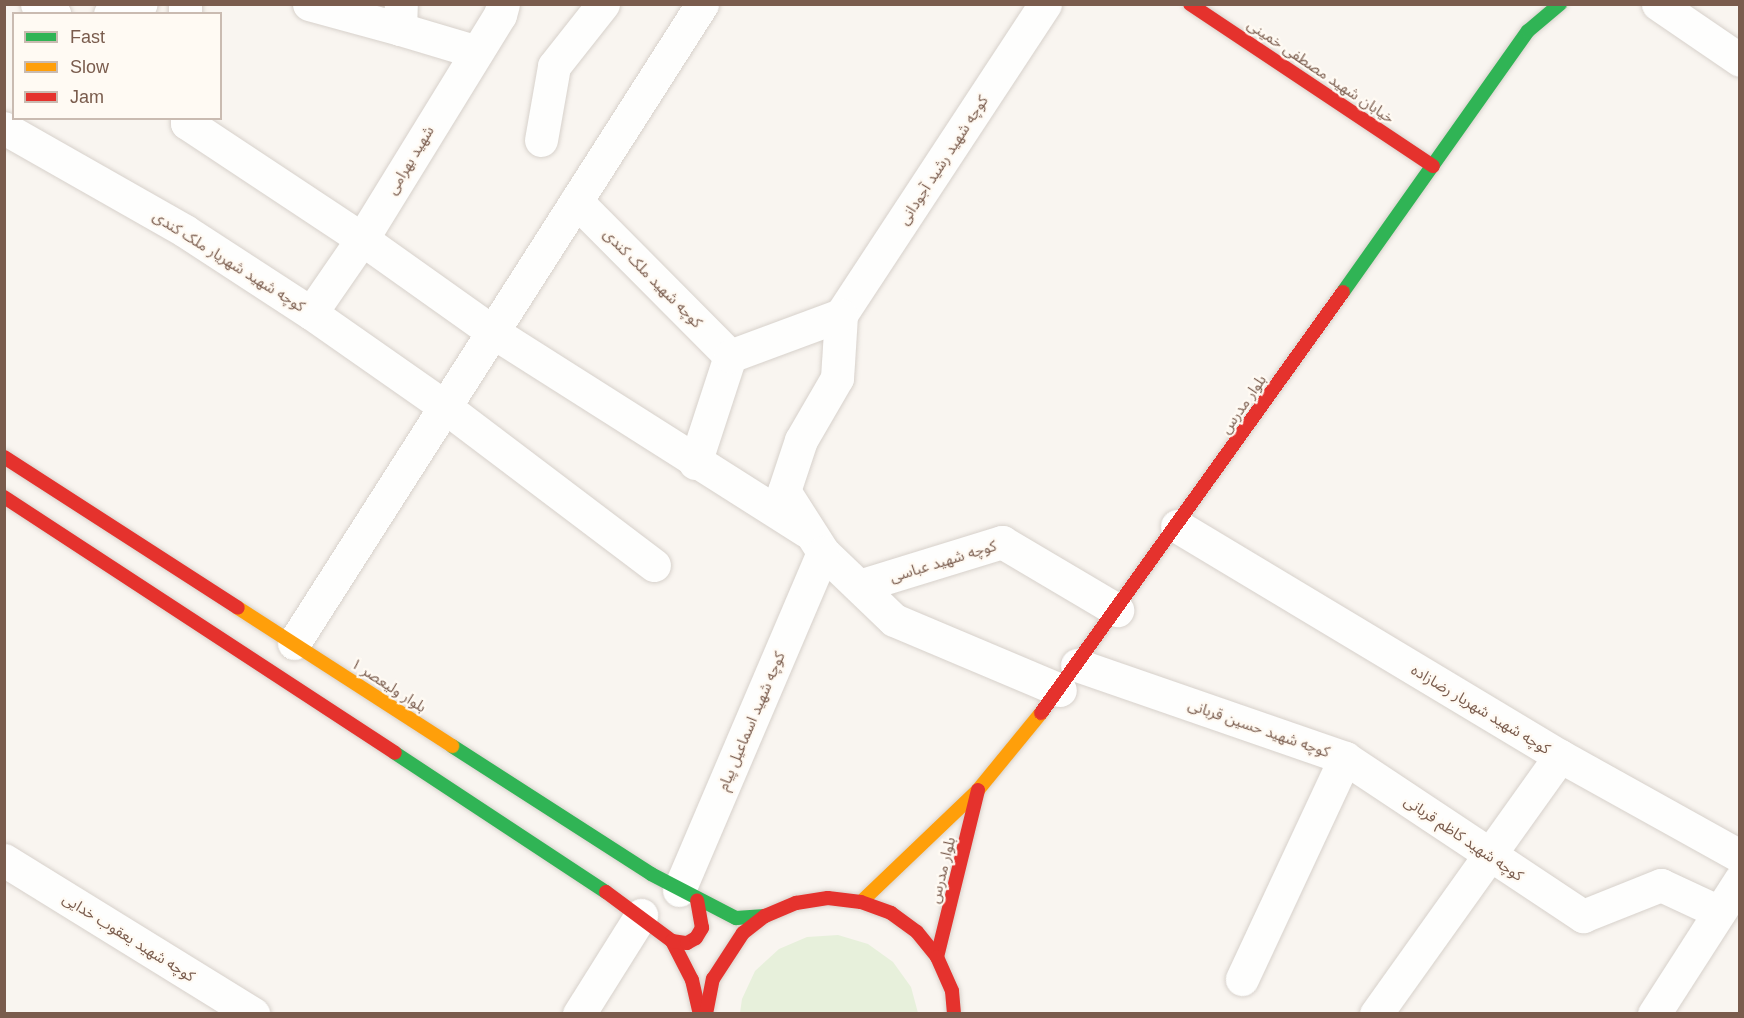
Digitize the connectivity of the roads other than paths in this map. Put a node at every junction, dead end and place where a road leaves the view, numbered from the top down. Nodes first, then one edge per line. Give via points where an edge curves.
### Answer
1 (37, 4) edge
2 (140, 4) edge
3 (309, 4) edge
4 (503, 4) edge
5 (603, 4) edge
6 (702, 4) edge
7 (1045, 4) edge
8 (1190, 4) edge
9 (1538, 4) edge
10 (1560, 4) edge
11 (1658, 4) edge
12 (51, 12) edge
13 (116, 12) edge
14 (400, 17) edge
15 (1528, 31) junction
16 (477, 52) junction
17 (1740, 60) edge
18 (187, 120) edge
19 (4, 128) edge
20 (541, 140) dead end
21 (1433, 166) junction
22 (576, 201) junction
23 (362, 239) junction
24 (311, 313) junction
25 (841, 315) junction
26 (493, 332) junction
27 (730, 356) junction
28 (445, 407) junction
29 (4, 457) edge
30 (695, 463) junction
31 (4, 497) edge
32 (1177, 526) junction
33 (817, 543) junction
34 (654, 565) dead end
35 (859, 586) junction
36 (1117, 610) junction
37 (294, 643) junction
38 (1069, 677) junction
39 (1560, 756) junction
40 (1345, 758) junction
41 (978, 790) junction
42 (1489, 856) junction
43 (1740, 856) edge
44 (4, 860) edge
45 (1740, 880) edge
46 (688, 895) junction
47 (861, 902) junction
48 (1719, 912) junction
49 (642, 915) junction
50 (765, 916) junction
51 (672, 941) junction
52 (937, 957) junction
53 (1242, 980) dead end
54 (1391, 1009) edge
55 (254, 1014) edge
56 (579, 1014) edge
57 (700, 1014) edge
58 (706, 1014) edge
59 (954, 1014) edge
60 (1654, 1014) edge

1 - 12 street
2 - 13 street
3 - 14 street
4 - 16 street, شهید بهرامی
5 - 20 street via 554,66
6 - 22 street
7 - 25 street, کوچه شهید رشید آجودانی
8 - 21 main road, خیابان شهید مصطفی خمینی
9 - 15 main road, بلوار مدرس
10 - 15 main road, بلوار مدرس
11 - 17 street
14 - 16 street
15 - 21 main road, بلوار مدرس
16 - 23 street, شهید بهرامی
18 - 23 street
19 - 24 street, کوچه شهید شهریار ملک کندی via 185,231
21 - 32 main road, بلوار مدرس
22 - 26 street
22 - 27 street, کوچه شهید ملک کندی
23 - 24 street, شهید بهرامی
23 - 26 street
24 - 28 street, کوچه شهید شهریار ملک کندی
25 - 27 street
25 - 33 street via 837,378 801,440 784,491
26 - 28 street
26 - 30 street
27 - 30 street
28 - 34 street, کوچه شهید شهریار ملک کندی
28 - 37 street
29 - 37 main road, بلوار ولیعصر ۱
30 - 33 street
31 - 49 main road
32 - 36 main road, بلوار مدرس
32 - 39 street, کوچه شهید شهریار رضازاده
33 - 35 street, کوچه شهید حسین قربانی
33 - 46 street, کوچه شهید اسماعیل پیام
35 - 36 street, کوچه شهید عباسی via 1002,542
35 - 38 street, کوچه شهید حسین قربانی via 894,620
36 - 38 main road, بلوار مدرس
37 - 46 main road, بلوار ولیعصر ۱
38 - 40 street, کوچه شهید حسین قربانی
38 - 41 main road, بلوار مدرس
39 - 42 street, کوچه شهید شهریار رضازاده
39 - 43 street
40 - 42 street, کوچه شهید کاظم قربانی
40 - 53 street, کوچه شهید حسین قربانی
41 - 47 main road, بلوار مدرس
41 - 52 main road, بلوار مدرس
42 - 48 street, کوچه شهید کاظم قربانی via 1583,916 1661,885
42 - 54 street, کوچه شهید شهریار رضازاده
44 - 55 street, کوچه شهید یعقوب خدایی
45 - 48 street
46 - 50 main road, بلوار ولیعصر ۱ via 736,918
46 - 51 main road via 702,928 687,943
47 - 50 main road via 828,898 795,903
47 - 52 main road via 891,913 916,932
48 - 60 street
49 - 51 main road
49 - 56 street
50 - 58 main road via 743,933 726,954 713,979
51 - 57 main road via 692,981
52 - 59 main road via 952,991

